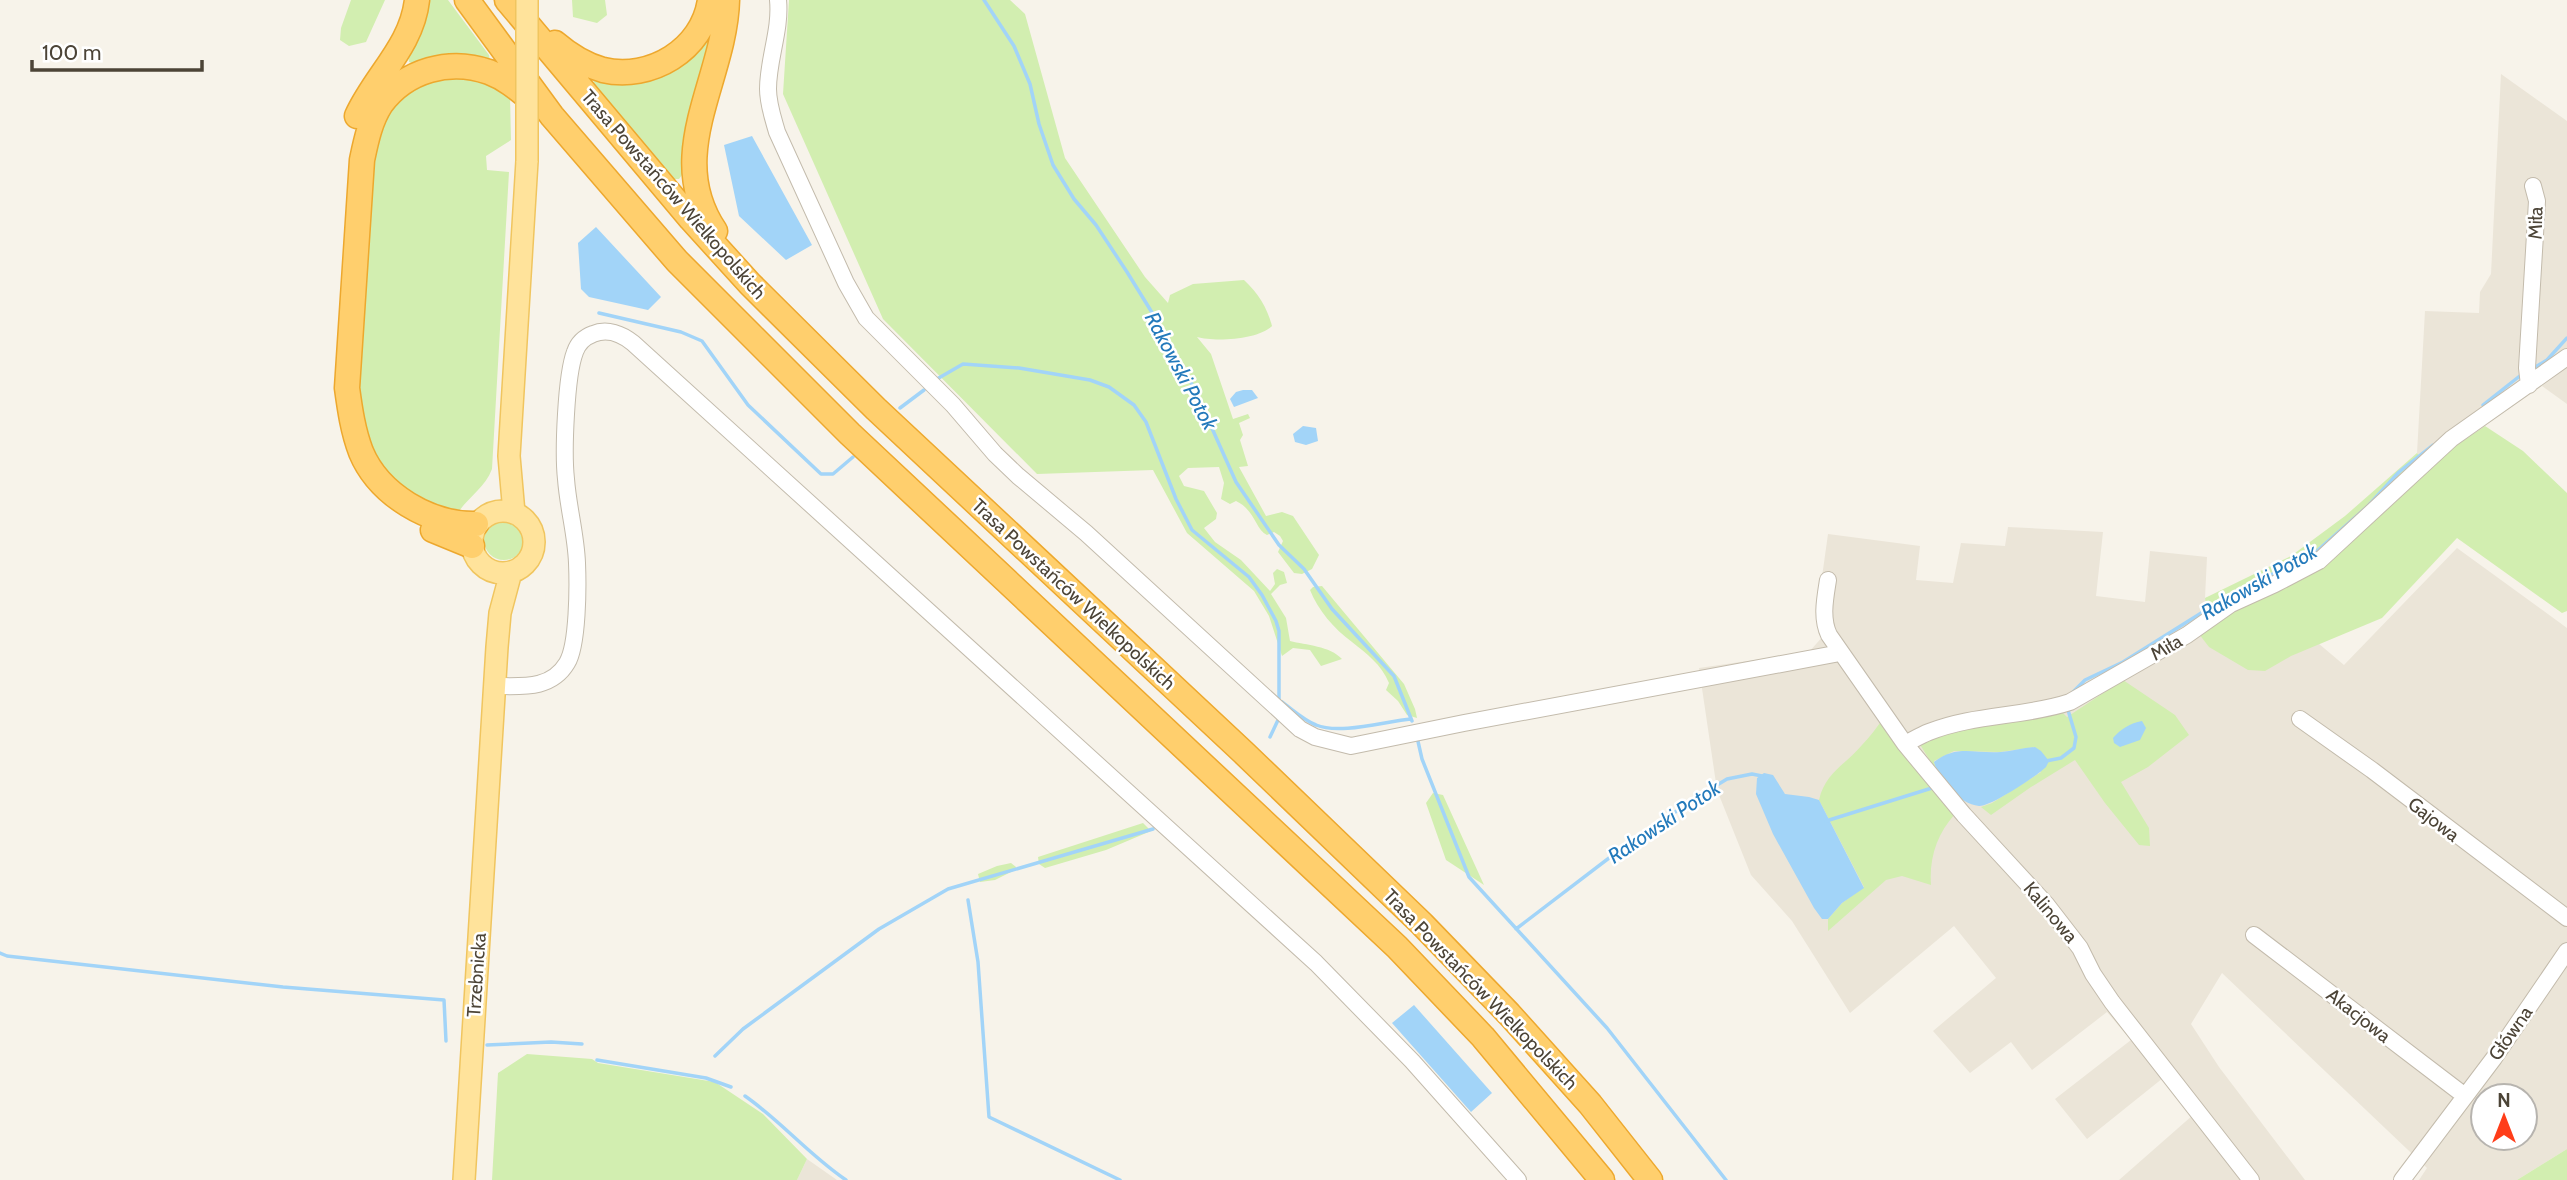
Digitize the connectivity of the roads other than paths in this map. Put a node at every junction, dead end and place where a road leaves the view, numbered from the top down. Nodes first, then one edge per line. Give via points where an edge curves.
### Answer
1 (416, 0) edge
2 (467, 0) edge
3 (508, 0) edge
4 (527, 0) edge
5 (710, 0) edge
6 (727, 0) edge
7 (778, 0) edge
8 (552, 116) junction
9 (2533, 186) dead end
10 (750, 284) junction
11 (2567, 357) edge
12 (2529, 385) junction
13 (489, 524) junction
14 (500, 571) junction
15 (1828, 580) dead end
16 (1840, 653) junction
17 (495, 686) junction
18 (2300, 719) dead end
19 (1905, 744) junction
20 (2567, 918) edge
21 (2254, 935) dead end
22 (2567, 951) edge
23 (2465, 1096) junction
24 (464, 1180) edge
25 (1518, 1180) edge
26 (1602, 1180) edge
27 (1650, 1180) edge
28 (2251, 1180) edge
29 (2402, 1180) edge

1 - 13 highway via 407,36 363,103 350,142 335,416 343,447 366,487 408,520
2 - 8 highway, Trasa Powstańców Wielkopolskich
3 - 5 highway via 581,62 624,72 667,61 687,46 700,28
3 - 10 highway, Trasa Powstańców Wielkopolskich
4 - 13 main road, bridge via 527,161 509,456
6 - 10 highway via 693,157 700,204
7 - 16 street via 769,74 770,108 777,132 866,318 1018,476 1300,729 1351,746
8 - 13 highway via 508,81 489,72 450,65 417,74 382,103 370,125 362,160 347,387 351,422 362,454 381,482 404,502 457,524
8 - 26 highway, Trasa Powstańców Wielkopolskich via 677,261 850,434 1397,947 1483,1037
9 - 12 street, Miła via 2537,201
10 - 27 highway, Trasa Powstańców Wielkopolskich via 876,409 1422,924 1581,1094
11 - 12 street, Miła
12 - 19 street, Miła via 2451,439 2319,561 2231,604 2187,635 2070,702 1966,722
13 - 14 main road via 481,564
13 - 14 main road via 529,524 535,542 528,561
14 - 17 main road, Trzebnicka
15 - 16 street, Kalinowa via 1825,626
16 - 19 street, Kalinowa
17 - 24 main road, Trzebnicka
17 - 25 street via 547,681 563,669 571,654 577,566 565,469 570,373 575,350 585,338 598,332 615,333 633,343 1316,963
18 - 20 street, Gajowa
19 - 28 street, Kalinowa via 2046,904 2080,948 2112,1002
21 - 23 street, Akacjowa
22 - 23 street, Główna
23 - 29 street, Główna

